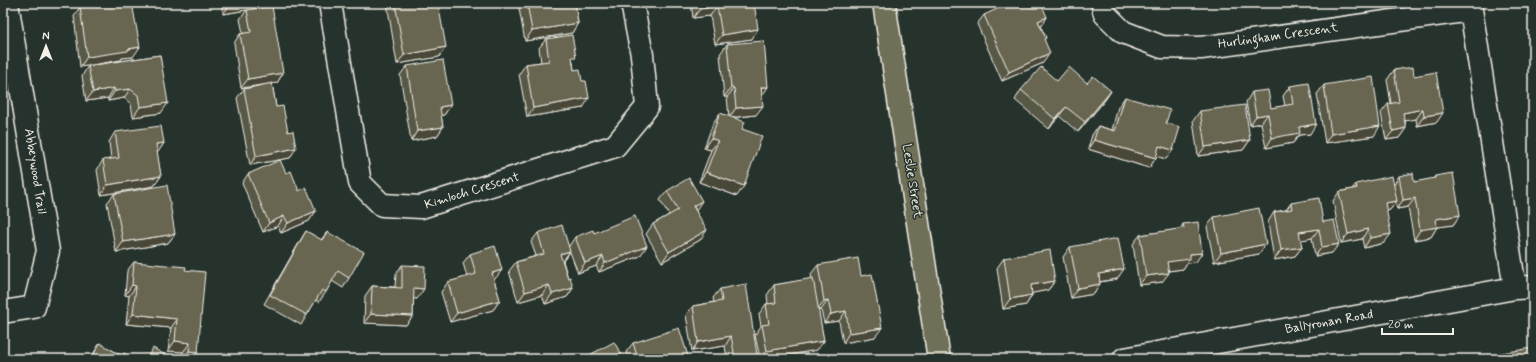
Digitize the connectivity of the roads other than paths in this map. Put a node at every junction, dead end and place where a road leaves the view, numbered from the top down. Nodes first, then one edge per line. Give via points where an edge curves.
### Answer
1 (7, 3) edge
2 (330, 3) edge
3 (632, 3) edge
4 (884, 3) edge
5 (1102, 3) edge
6 (1471, 7) edge
7 (1524, 288) edge
8 (3, 312) edge
9 (1166, 355) edge
10 (940, 359) edge
11 (1124, 359) edge

1 - 8 street, Abbeywood Trail via 48,251 34,307
2 - 3 street, Kimloch Crescent via 360,183 382,205 421,207 615,146 647,107 642,56
4 - 10 main road, Leslie Street
5 - 6 street, Hurlingham Crescent via 1105,14 1123,32 1162,47 1193,48
6 - 7 street, Hurlingham Crescent via 1496,164
7 - 9 street, Ballyronan Road
9 - 11 street, Ballyronan Road

